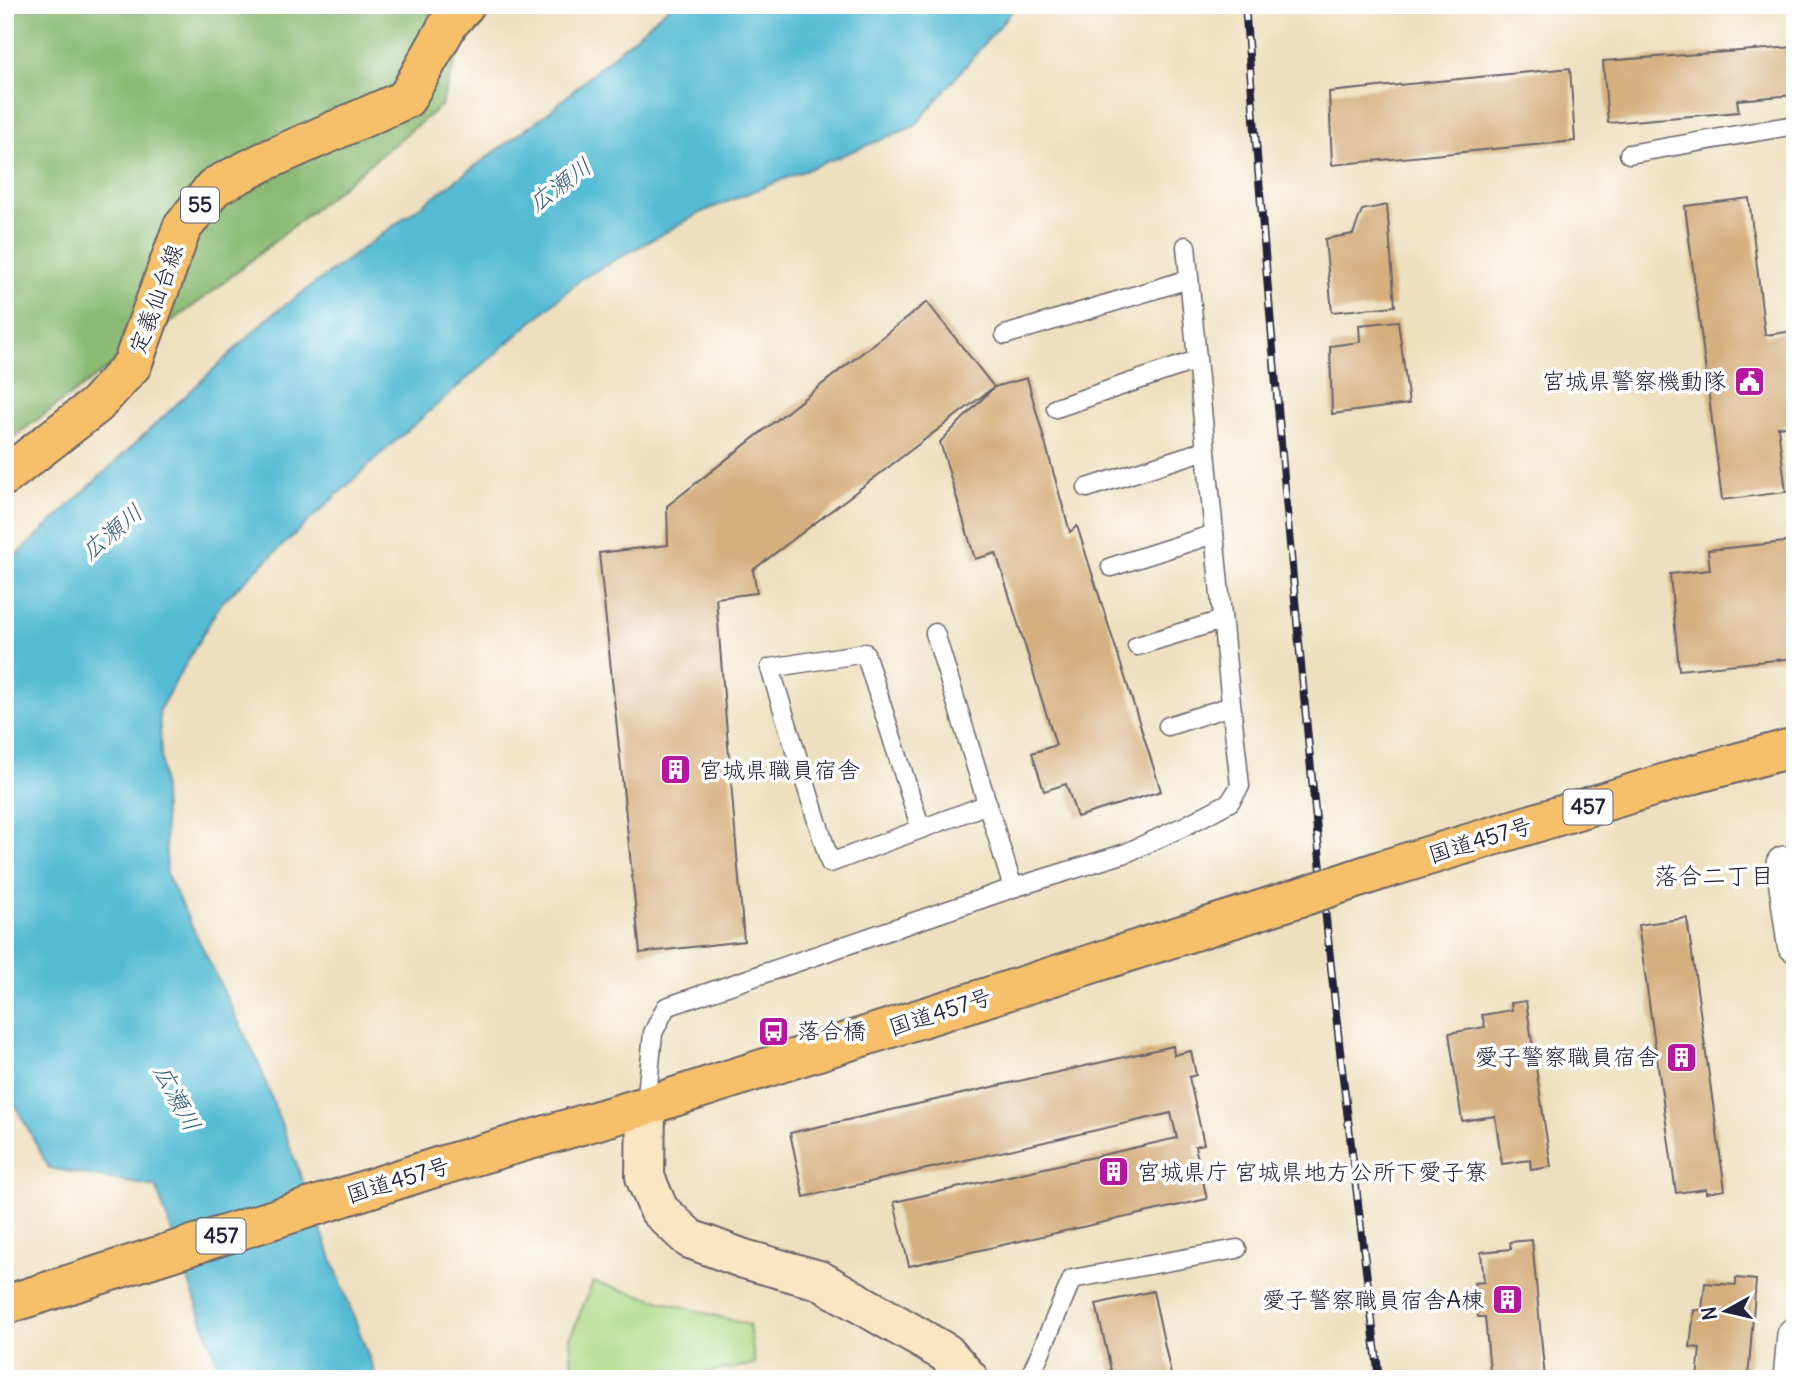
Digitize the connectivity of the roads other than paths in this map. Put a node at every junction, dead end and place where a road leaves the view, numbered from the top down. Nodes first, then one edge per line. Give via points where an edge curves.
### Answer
1 (465, 5) edge
2 (1795, 125) edge
3 (1629, 154) dead end
4 (1186, 246) dead end
5 (1189, 279) junction
6 (1005, 335) dead end
7 (1197, 360) junction
8 (1056, 408) dead end
9 (1206, 450) junction
10 (5, 476) edge
11 (1087, 488) dead end
12 (1214, 534) junction
13 (1111, 566) dead end
14 (1222, 620) junction
15 (935, 633) dead end
16 (1137, 646) dead end
17 (1231, 706) junction
18 (1168, 726) dead end
19 (1795, 747) edge
20 (988, 804) junction
21 (921, 829) junction
22 (1784, 864) dead end
23 (1013, 888) junction
24 (1795, 944) edge
25 (646, 1106) junction
26 (1237, 1249) dead end
27 (5, 1305) edge
28 (1795, 1335) edge
29 (969, 1379) edge
30 (1029, 1379) edge
31 (1791, 1379) edge

1 - 10 main road, 定義仙台線 / 55 via 449,23 406,99 214,187 182,228 132,365 96,405
2 - 3 lane
4 - 5 lane
5 - 6 lane
5 - 7 lane
7 - 8 lane
7 - 9 lane
9 - 11 lane
9 - 12 lane
12 - 13 lane
12 - 14 lane
14 - 16 lane
14 - 17 lane
15 - 20 lane
17 - 18 lane
17 - 23 lane via 1240,786 1230,802 1126,853
19 - 25 main road, 国道457号 / 457, bridge via 1382,870
20 - 21 lane
20 - 23 lane
21 - 21 lane via 830,863 770,668 865,653
22 - 24 street
23 - 25 lane via 666,1007 653,1033
25 - 27 main road, 国道457号 / 457 via 437,1167
25 - 29 street via 645,1177 659,1210 690,1239 820,1280 946,1353
26 - 30 lane via 1072,1279
28 - 31 street

